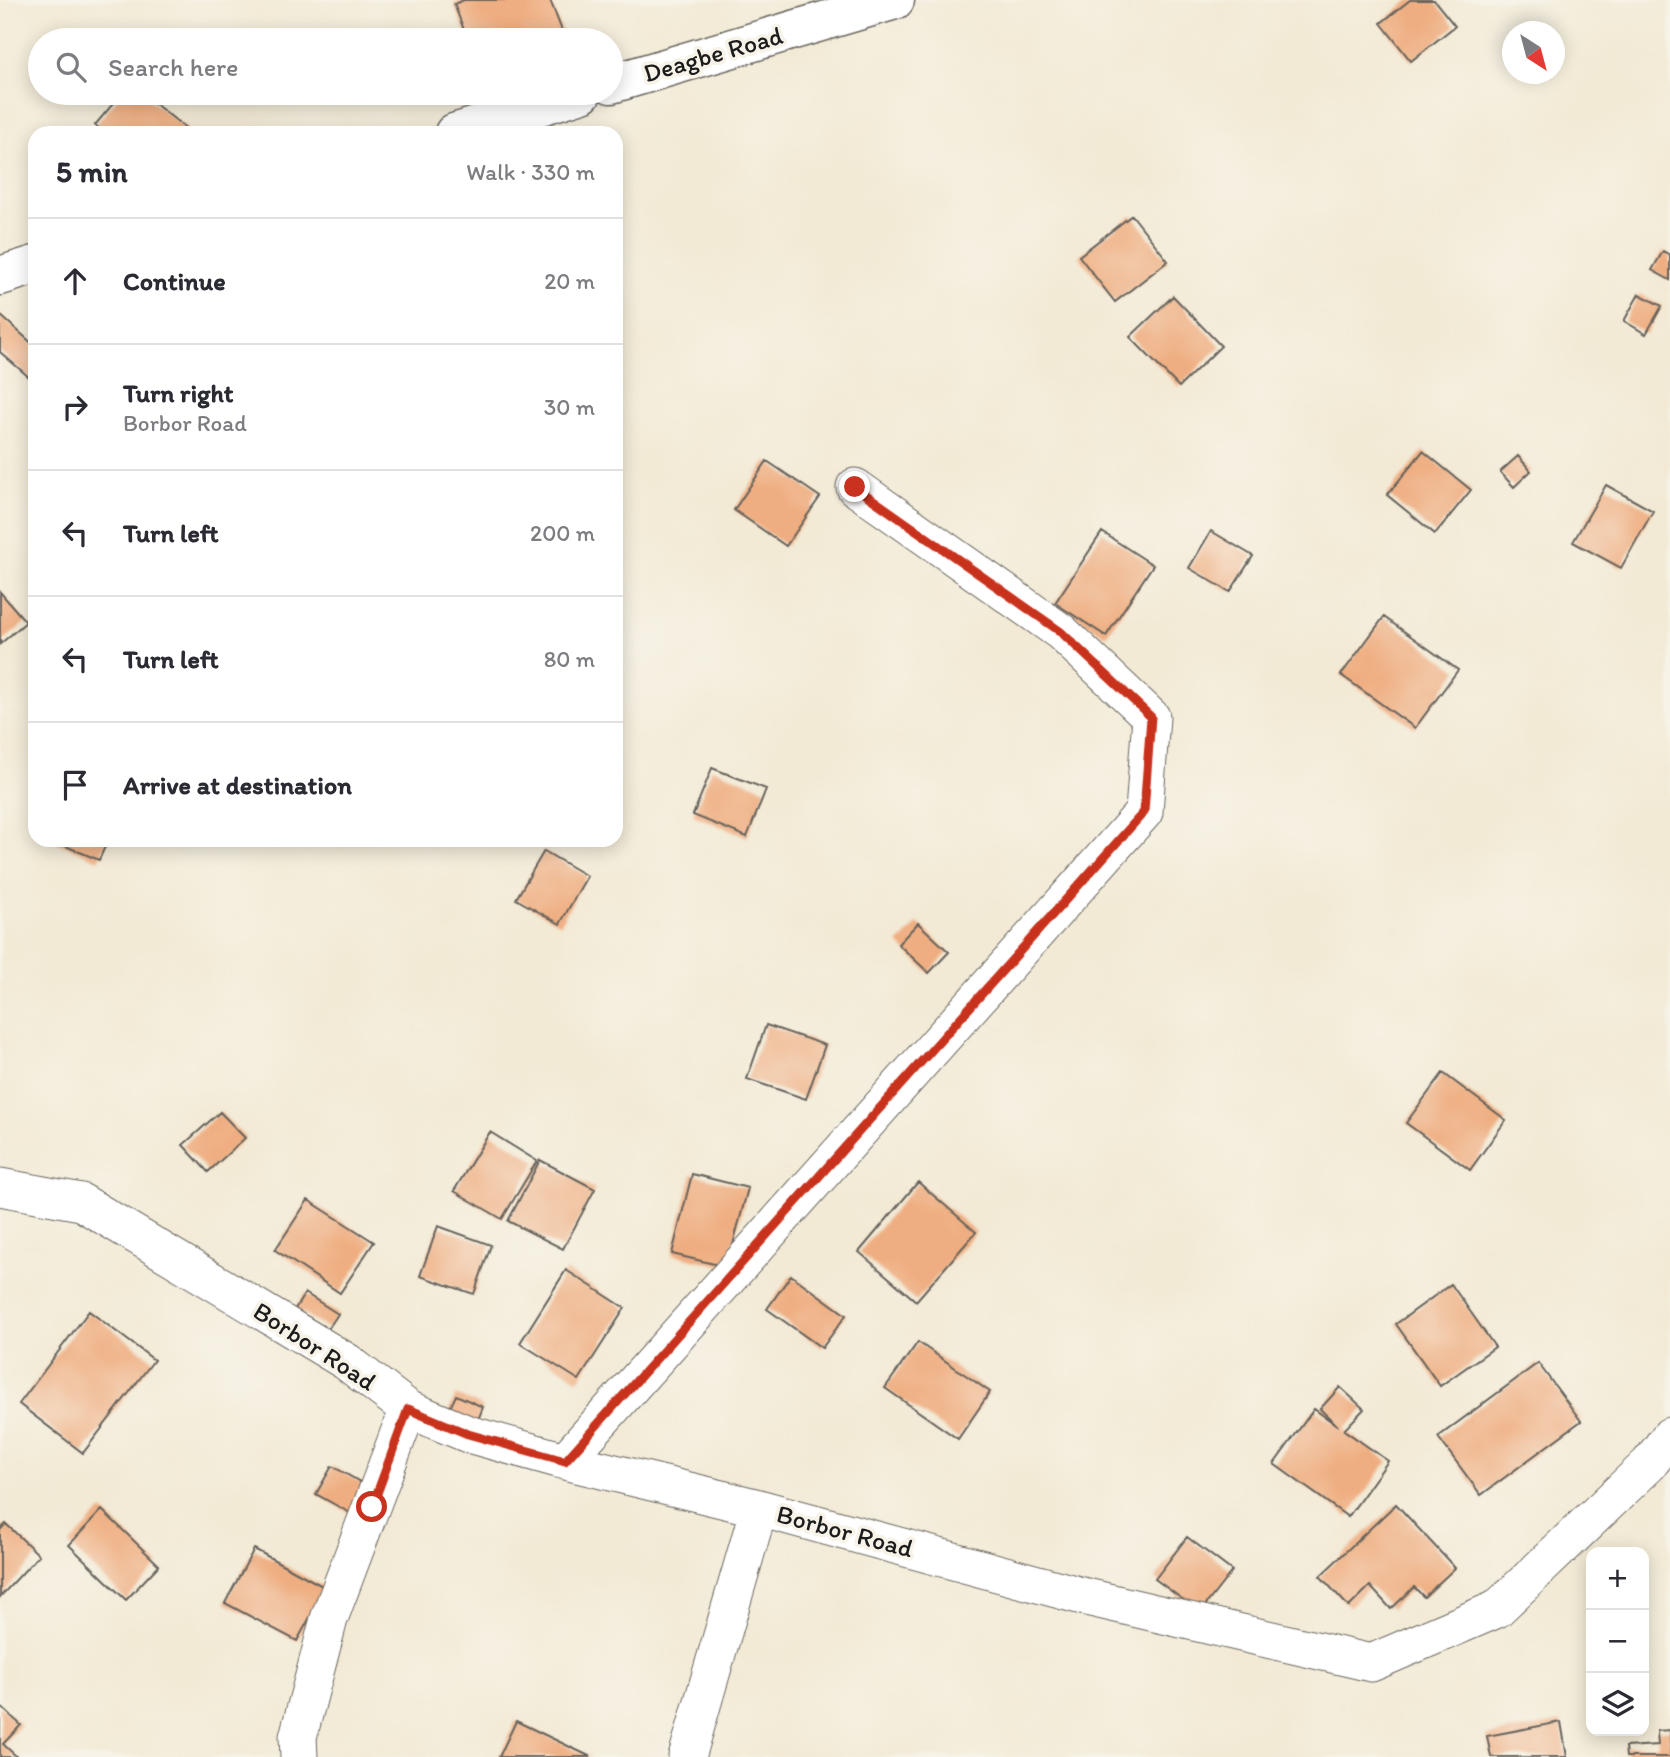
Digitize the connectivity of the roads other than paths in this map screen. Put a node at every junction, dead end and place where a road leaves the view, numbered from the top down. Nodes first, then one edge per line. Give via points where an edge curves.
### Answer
1 (895, 0) edge
2 (623, 80) edge
3 (544, 105) edge
4 (476, 126) edge
5 (28, 267) edge
6 (0, 276) edge
7 (855, 487) dead end
8 (0, 1187) edge
9 (408, 1409) junction
10 (1663, 1455) edge
11 (565, 1461) junction
12 (759, 1508) junction
13 (299, 1757) edge
14 (687, 1757) edge

1 - 2 street, Deagbe Road
3 - 4 street
5 - 6 street
7 - 11 street via 1061,632 1151,717 1144,812
8 - 9 street, Borbor Road via 81,1202 347,1362
9 - 11 street, Borbor Road via 468,1434
9 - 13 street via 329,1619 299,1737
10 - 12 street, Borbor Road via 1497,1609 1371,1663 1082,1596
11 - 12 street, Borbor Road
12 - 14 street

